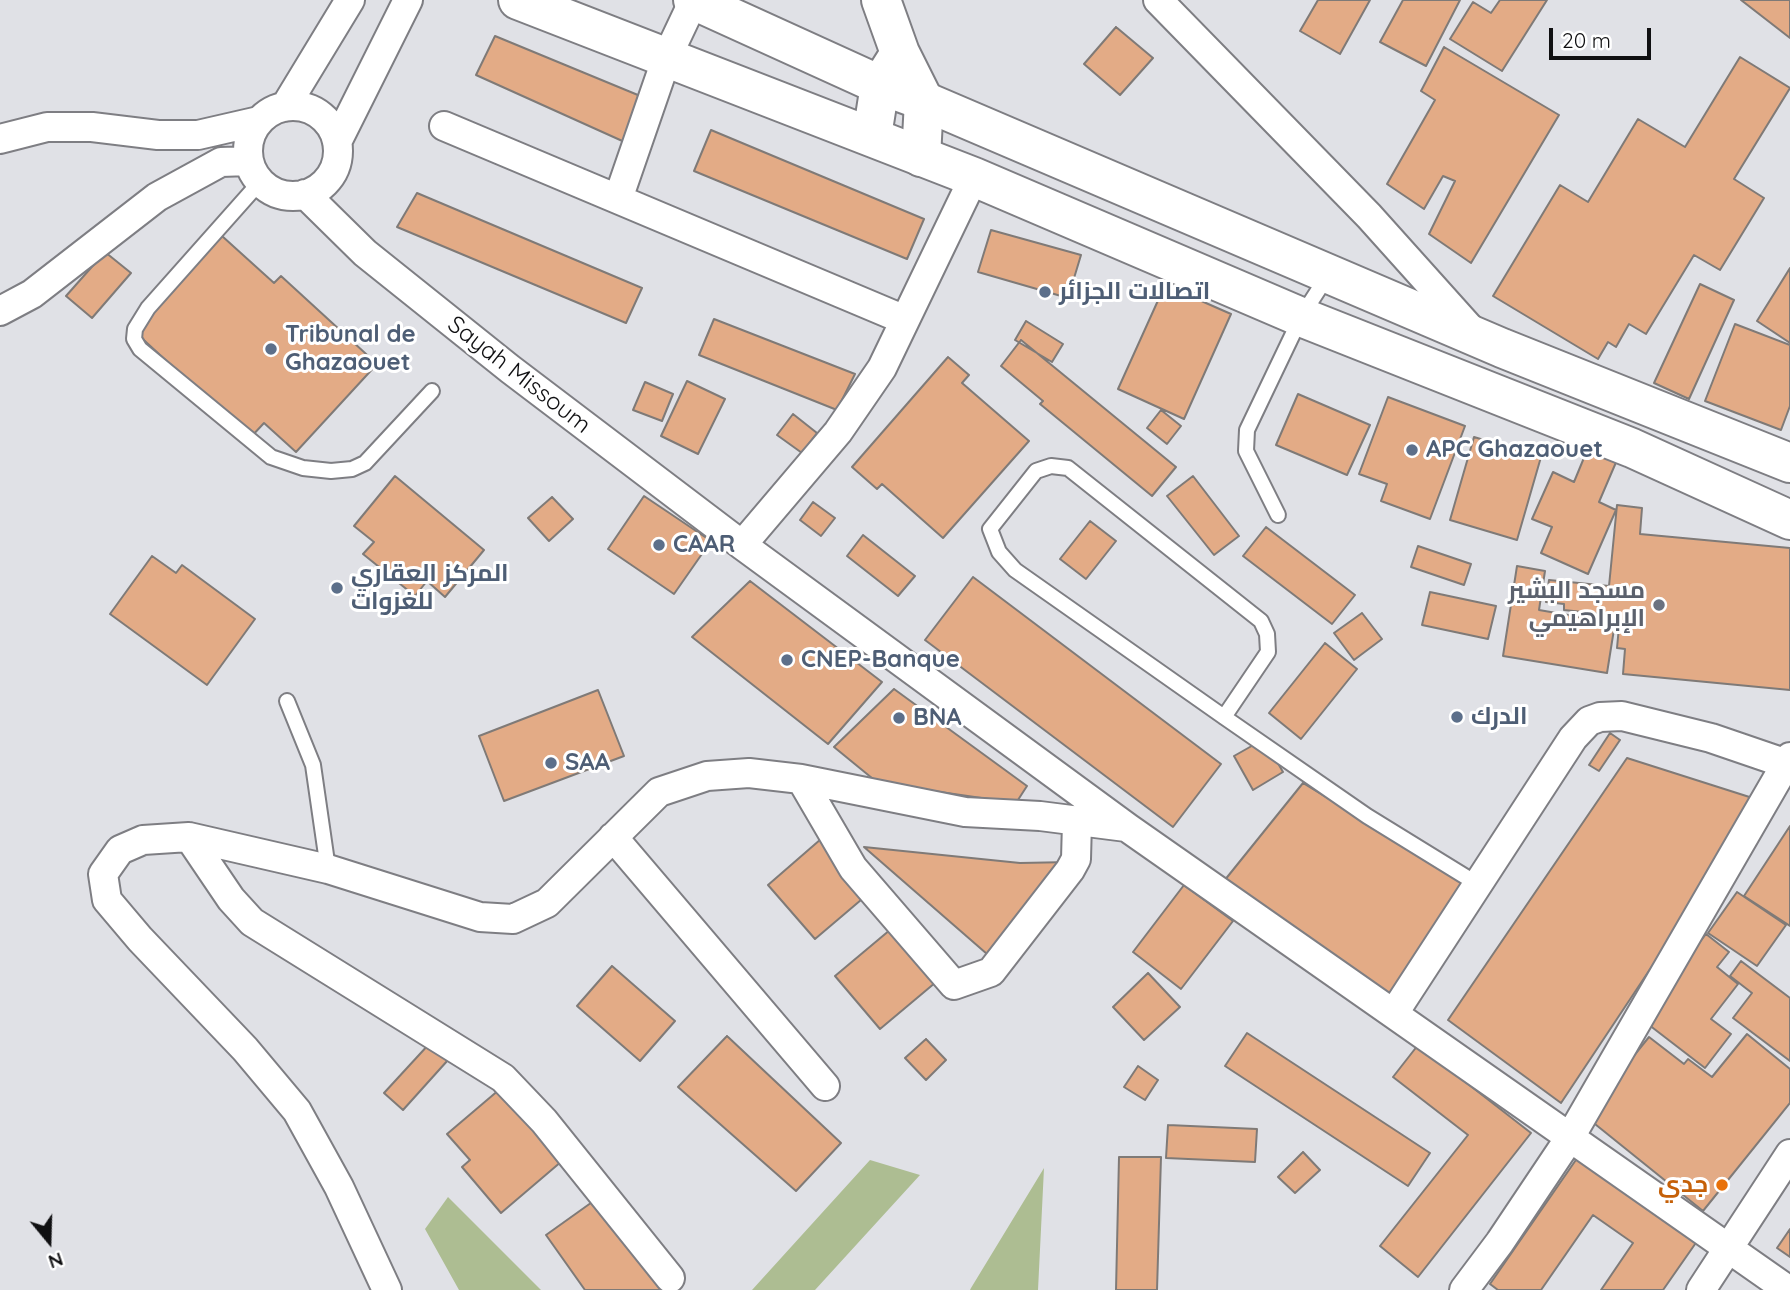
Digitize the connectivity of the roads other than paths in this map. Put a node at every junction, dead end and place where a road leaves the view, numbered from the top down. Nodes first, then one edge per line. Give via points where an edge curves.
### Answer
1 (350, 0) edge
2 (408, 0) edge
3 (518, 0) edge
4 (694, 0) edge
5 (881, 0) edge
6 (1158, 0) edge
7 (900, 53) junction
8 (667, 57) junction
9 (880, 86) junction
10 (925, 101) junction
11 (285, 107) junction
12 (259, 121) junction
13 (444, 125) dead end
14 (872, 135) junction
15 (0, 139) edge
16 (337, 142) junction
17 (921, 157) junction
18 (254, 171) junction
19 (974, 177) junction
20 (304, 194) junction
21 (618, 199) junction
22 (1329, 274) junction
23 (0, 311) edge
24 (1301, 317) junction
25 (905, 320) junction
26 (1476, 335) junction
27 (432, 391) dead end
28 (1790, 463) edge
29 (1278, 515) dead end
30 (1790, 520) edge
31 (742, 545) junction
32 (288, 701) dead end
33 (1224, 717) junction
34 (1789, 762) edge
35 (801, 779) junction
36 (1077, 822) junction
37 (1128, 828) junction
38 (189, 837) junction
39 (613, 837) junction
40 (328, 869) junction
41 (1479, 885) junction
42 (1394, 1013) junction
43 (825, 1086) dead end
44 (1569, 1139) junction
45 (1790, 1154) edge
46 (1729, 1246) junction
47 (670, 1278) dead end
48 (387, 1290) edge
49 (1464, 1290) edge
50 (1701, 1290) edge
51 (1788, 1290) edge

1 - 11 street
2 - 16 street
3 - 8 main road
4 - 8 street
4 - 9 main road
5 - 7 main road
6 - 26 street via 1369,216
7 - 9 main road
7 - 10 main road
8 - 14 main road
8 - 21 street
9 - 10 main road
9 - 14 main road
10 - 17 main road
10 - 22 main road
11 - 12 street
11 - 16 street via 312,111 323,118
12 - 15 street via 198,135 47,127
12 - 18 street via 252,133
13 - 21 street
14 - 17 main road
16 - 20 street via 327,180
17 - 19 main road
18 - 20 street via 281,194
18 - 23 street via 221,162 157,197 32,293
18 - 27 lane via 148,308 135,329 139,349 271,457 303,468 331,471 365,463
19 - 24 main road
19 - 25 street
20 - 31 street, Sayah Missoum via 365,253
21 - 25 street
22 - 24 lane
22 - 26 main road
24 - 29 lane via 1247,430 1246,451
24 - 30 main road via 1632,448
25 - 31 street via 882,368 838,432
26 - 28 main road
31 - 37 street, Sayah Missoum
32 - 40 lane via 313,765
33 - 33 lane via 1015,570 999,551 990,529 1036,471 1051,466 1068,468 1261,621 1268,652
33 - 41 lane via 1367,816
34 - 41 street via 1622,716 1600,717 1580,728
34 - 44 street
35 - 36 street via 965,812
35 - 36 street via 853,868 954,985 991,972 1070,870 1076,859
35 - 39 street via 749,773 707,776 659,792
36 - 37 street
37 - 42 street, Sayah Missoum
38 - 40 street
38 - 47 street via 252,922 503,1078 544,1121
38 - 48 street via 144,840 120,850 103,874 107,900 297,1111
39 - 40 street via 547,903 513,919 480,917
39 - 43 street
41 - 42 street
42 - 44 street, Sayah Missoum
44 - 46 street, Sayah Missoum
44 - 49 street
45 - 46 street
46 - 50 street
46 - 51 street, Sayah Missoum

